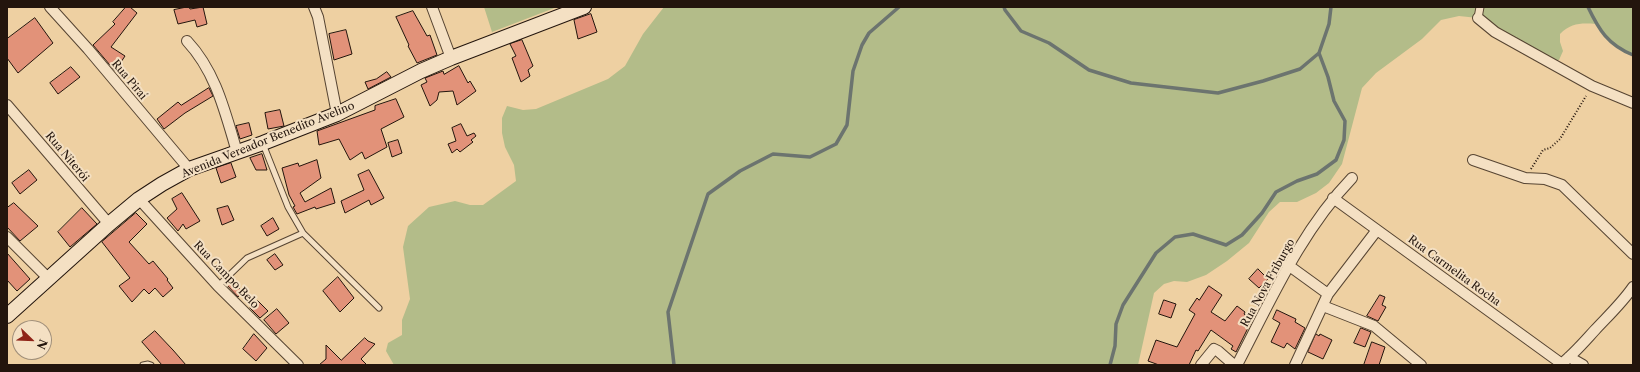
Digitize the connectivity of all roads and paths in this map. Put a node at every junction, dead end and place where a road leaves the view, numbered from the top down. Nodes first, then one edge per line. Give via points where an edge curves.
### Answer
1 (50, 7) edge
2 (314, 7) edge
3 (432, 7) edge
4 (584, 7) edge
5 (1480, 7) edge
6 (1478, 18) joint
7 (187, 41) dead end
8 (451, 58) junction
9 (1592, 86) junction
10 (1633, 103) edge
11 (7, 105) edge
12 (337, 114) junction
13 (263, 143) junction
14 (237, 152) junction
15 (1473, 160) dead end
16 (189, 169) junction
17 (1352, 178) dead end
18 (1525, 178) junction
19 (1332, 198) junction
20 (138, 199) junction
21 (109, 224) junction
22 (1377, 230) junction
23 (303, 233) junction
24 (7, 237) edge
25 (1633, 254) edge
26 (1288, 265) junction
27 (48, 279) junction
28 (218, 286) junction
29 (1633, 287) edge
30 (1328, 294) junction
31 (1630, 298) edge
32 (1323, 306) junction
33 (379, 308) dead end
34 (7, 316) edge
35 (1564, 362) edge
36 (143, 365) edge
37 (151, 365) edge
38 (298, 365) edge
39 (1201, 365) edge
40 (1234, 365) edge
41 (1238, 365) edge
42 (1295, 365) edge
43 (1421, 365) edge
44 (1583, 365) edge

1 - 16 street, Rua Piraí
2 - 12 street
3 - 8 street
4 - 8 main road, Avenida Vereador Benedito Avelino
5 - 6 street
6 - 9 street via 1495,32
7 - 14 street via 197,52 215,82
8 - 12 main road, Avenida Vereador Benedito Avelino
9 - 10 street
9 - 18 path via 1560,139 1550,148 1543,150
11 - 21 street, Rua Niterói
12 - 13 main road, Avenida Vereador Benedito Avelino
13 - 14 main road, Avenida Vereador Benedito Avelino
13 - 23 lane via 288,207
14 - 16 main road, Avenida Vereador Benedito Avelino
15 - 18 street
16 - 20 main road, Avenida Vereador Benedito Avelino
17 - 19 street, Rua Nova Friburgo
18 - 25 street via 1545,179 1562,185
19 - 22 street, Rua Carmelita Rocha
19 - 26 street, Rua Nova Friburgo
20 - 21 main road, Avenida Vereador Benedito Avelino
20 - 28 street, Rua Campo Belo
21 - 27 main road, Avenida Vereador Benedito Avelino
22 - 30 street
22 - 35 street, Rua Carmelita Rocha
23 - 28 lane via 247,258
23 - 33 lane
24 - 27 street
26 - 30 street
26 - 41 street, Rua Nova Friburgo
27 - 34 main road, Avenida Vereador Benedito Avelino
28 - 38 street, Rua Campo Belo
29 - 31 street
30 - 32 street
31 - 35 street
32 - 42 street
32 - 43 street via 1374,326
35 - 44 street, Rua Carmelita Rocha
36 - 37 lane
39 - 40 street via 1214,349

